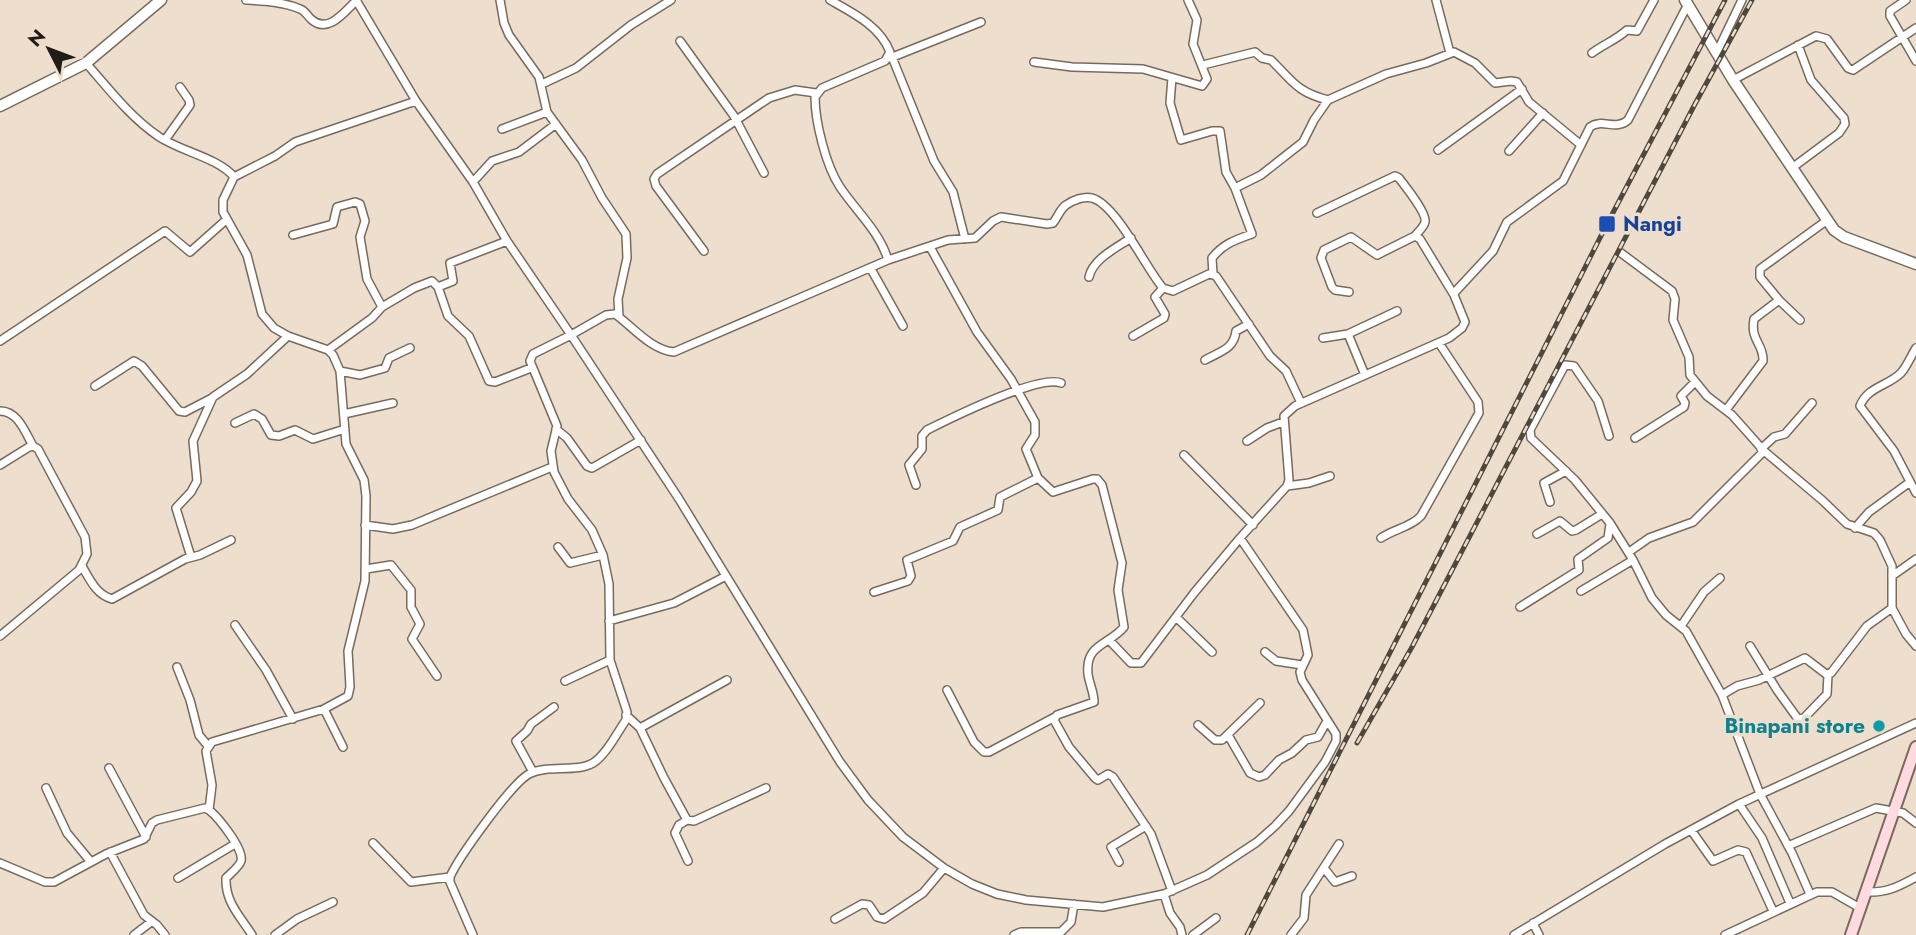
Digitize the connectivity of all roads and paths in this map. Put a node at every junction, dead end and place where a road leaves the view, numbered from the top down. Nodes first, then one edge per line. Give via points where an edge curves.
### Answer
1 (161, 0) edge
2 (356, 0) edge
3 (500, 0) edge
4 (671, 0) edge
5 (830, 0) edge
6 (1188, 0) edge
7 (1436, 0) edge
8 (1654, 0) edge
9 (1742, 0) edge
10 (1906, 0) edge
11 (246, 1) edge
12 (661, 3) edge
13 (1686, 3) edge
14 (981, 22) dead end
15 (1916, 27) edge
16 (1902, 36) junction
17 (680, 41) dead end
18 (1798, 45) junction
19 (1717, 51) junction
20 (1450, 52) junction
21 (1592, 53) dead end
22 (890, 58) junction
23 (1916, 61) edge
24 (1034, 62) dead end
25 (86, 63) junction
26 (1203, 65) junction
27 (1172, 78) junction
28 (1733, 80) junction
29 (542, 84) junction
30 (180, 87) dead end
31 (1522, 89) junction
32 (816, 93) junction
33 (1328, 100) junction
34 (416, 101) junction
35 (0, 106) edge
36 (547, 112) junction
37 (1543, 113) junction
38 (736, 120) junction
39 (556, 124) junction
40 (502, 129) dead end
41 (165, 141) junction
42 (1581, 145) junction
43 (1438, 150) dead end
44 (1509, 151) dead end
45 (1792, 168) junction
46 (764, 173) dead end
47 (234, 177) junction
48 (473, 182) junction
49 (1235, 188) junction
50 (1317, 213) dead end
51 (226, 219) junction
52 (1826, 221) junction
53 (293, 235) dead end
54 (1415, 236) junction
55 (1131, 238) junction
56 (965, 239) junction
57 (507, 242) junction
58 (930, 247) junction
59 (704, 251) dead end
60 (1621, 253) dead end
61 (888, 260) junction
62 (1914, 260) edge
63 (871, 269) junction
64 (1213, 274) junction
65 (1089, 277) dead end
66 (438, 287) junction
67 (1163, 289) junction
68 (1349, 292) dead end
69 (1454, 295) junction
70 (1779, 300) junction
71 (382, 307) junction
72 (1397, 311) dead end
73 (619, 316) junction
74 (1800, 320) dead end
75 (1250, 324) junction
76 (903, 326) dead end
77 (1348, 334) junction
78 (571, 335) junction
79 (288, 336) junction
80 (1133, 336) dead end
81 (1323, 338) dead end
82 (0, 341) edge
83 (1439, 343) junction
84 (410, 348) dead end
85 (1916, 348) edge
86 (328, 350) junction
87 (1205, 360) dead end
88 (531, 368) junction
89 (340, 371) junction
90 (1365, 375) junction
91 (1695, 382) junction
92 (1062, 383) dead end
93 (95, 386) dead end
94 (1017, 390) junction
95 (213, 397) junction
96 (393, 402) dead end
97 (1301, 403) junction
98 (1812, 403) dead end
99 (1726, 410) junction
100 (0, 411) edge
101 (344, 414) junction
102 (1283, 422) junction
103 (235, 423) dead end
104 (345, 429) junction
105 (556, 429) junction
106 (1609, 436) dead end
107 (1635, 438) dead end
108 (640, 440) junction
109 (1247, 441) dead end
110 (33, 446) junction
111 (1762, 450) junction
112 (1184, 455) dead end
113 (0, 465) edge
114 (552, 467) junction
115 (1566, 471) junction
116 (1330, 476) dead end
117 (1038, 478) junction
118 (1910, 482) junction
119 (916, 485) dead end
120 (1287, 486) junction
121 (1916, 493) edge
122 (1550, 502) dead end
123 (1602, 514) junction
124 (1610, 523) junction
125 (365, 525) junction
126 (1252, 525) junction
127 (1855, 528) junction
128 (1537, 534) dead end
129 (1240, 538) junction
130 (1381, 538) dead end
131 (231, 540) dead end
132 (558, 547) dead end
133 (1629, 552) junction
134 (603, 555) junction
135 (191, 557) junction
136 (1916, 559) edge
137 (1633, 560) junction
138 (82, 566) junction
139 (366, 569) junction
140 (726, 576) junction
141 (1892, 576) junction
142 (1720, 578) dead end
143 (1581, 591) dead end
144 (874, 592) dead end
145 (1520, 607) dead end
146 (1892, 608) junction
147 (1176, 617) junction
148 (610, 621) junction
149 (234, 625) dead end
150 (1681, 626) junction
151 (0, 636) edge
152 (1110, 641) junction
153 (1750, 646) dead end
154 (1916, 646) edge
155 (1212, 652) dead end
156 (1265, 652) dead end
157 (610, 660) junction
158 (1302, 665) junction
159 (177, 667) dead end
160 (1828, 675) junction
161 (437, 676) dead end
162 (1768, 676) junction
163 (727, 680) dead end
164 (565, 681) dead end
165 (947, 690) dead end
166 (1722, 695) junction
167 (1261, 704) dead end
168 (554, 707) dead end
169 (324, 709) junction
170 (626, 715) junction
171 (1055, 717) junction
172 (293, 719) junction
173 (1327, 721) junction
174 (1916, 723) edge
175 (1198, 725) dead end
176 (640, 728) junction
177 (1228, 735) junction
178 (208, 746) junction
179 (343, 747) dead end
180 (1915, 752) edge
181 (108, 768) dead end
182 (533, 772) junction
183 (766, 788) dead end
184 (46, 789) dead end
185 (1760, 794) junction
186 (1739, 804) junction
187 (209, 810) junction
188 (1894, 811) junction
189 (687, 820) junction
190 (1916, 823) edge
191 (1146, 826) junction
192 (1691, 830) junction
193 (146, 837) junction
194 (373, 843) dead end
195 (235, 844) junction
196 (1339, 844) dead end
197 (1788, 846) junction
198 (110, 852) junction
199 (688, 861) dead end
200 (91, 862) junction
201 (1119, 862) dead end
202 (0, 863) edge
203 (944, 868) junction
204 (1324, 868) junction
205 (1352, 876) dead end
206 (178, 877) dead end
207 (450, 877) junction
208 (1916, 877) edge
209 (1168, 892) junction
210 (1866, 892) junction
211 (1810, 894) junction
212 (333, 902) dead end
213 (1790, 903) junction
214 (1074, 904) junction
215 (1860, 908) junction
216 (1773, 911) junction
217 (1216, 918) dead end
218 (835, 919) dead end
219 (151, 922) junction
220 (1533, 923) junction
221 (1738, 932) edge
222 (1059, 934) edge
223 (134, 935) edge
224 (165, 935) edge
225 (252, 935) edge
226 (275, 935) edge
227 (473, 935) edge
228 (1014, 935) edge
229 (1181, 935) edge
230 (1193, 935) edge
231 (1291, 935) edge
232 (1514, 935) edge
233 (1539, 935) edge
234 (1725, 935) edge
235 (1851, 935) edge

1 - 25 street
2 - 11 street via 328,25 315,22 302,9
2 - 34 street
3 - 29 street via 503,23
4 - 12 street
5 - 22 street via 877,32
6 - 26 street via 1196,20 1193,44
7 - 20 street
8 - 21 street via 1637,31 1627,30
9 - 19 street
10 - 16 street via 1890,11
12 - 29 street via 576,68
13 - 19 street
13 - 42 street via 1628,120 1616,126 1594,124
14 - 22 street
15 - 16 street
16 - 18 street via 1853,70 1823,36
16 - 23 street
17 - 38 street
18 - 28 street
18 - 45 street via 1811,80 1845,124
19 - 28 street
20 - 31 street via 1475,63 1495,83 1514,80
20 - 33 street
22 - 32 street
22 - 56 street via 934,161 953,192
24 - 27 street via 1143,69
25 - 35 street
25 - 41 street
26 - 27 street via 1207,79 1202,86
26 - 33 street via 1255,52 1271,60 1297,87
27 - 49 street via 1170,103 1181,140 1220,131 1226,172
28 - 45 street
29 - 36 street
30 - 41 street via 190,105
31 - 37 street
31 - 43 street
32 - 38 street via 781,93
32 - 61 street via 819,128 835,179 882,243
33 - 49 street via 1303,142 1261,175
34 - 47 street via 295,142
34 - 48 street
36 - 39 street
36 - 40 street
37 - 42 street
37 - 44 street
38 - 46 street
38 - 59 street via 654,179
39 - 48 street via 519,152 492,161
39 - 73 street via 626,234
41 - 47 street via 219,165
42 - 69 street via 1563,181 1511,218 1493,251
45 - 52 street
47 - 51 street via 223,200
48 - 57 street
49 - 64 street via 1252,234 1226,243 1215,254
50 - 54 street via 1395,176 1426,219
51 - 79 street via 247,255 262,314
51 - 82 street via 191,252 165,231
52 - 62 street via 1844,237
52 - 70 street via 1760,269 1760,277
53 - 71 street via 334,223 339,206 360,204 367,279
54 - 68 street via 1377,255 1351,236 1324,250 1321,258 1332,287
54 - 69 street
55 - 56 street via 1101,203 1090,197 1067,204 1053,223 1001,217 980,236
55 - 65 street via 1098,261
55 - 67 street
56 - 58 street
57 - 66 street via 450,263 453,281
57 - 78 street
58 - 61 street
58 - 94 street via 977,331
60 - 91 street via 1672,291 1674,323
61 - 63 street
63 - 73 street via 674,352 640,335
63 - 76 street
64 - 67 street via 1173,291
64 - 75 street
66 - 71 street via 430,281
66 - 88 street via 448,316 467,332 489,381
67 - 80 street via 1155,297 1164,318
69 - 83 street via 1465,322
70 - 74 street
70 - 99 street via 1754,319 1752,332 1763,361
71 - 86 street
72 - 77 street
73 - 78 street via 606,315
75 - 87 street via 1236,331 1232,345
75 - 97 street via 1291,378
77 - 81 street
77 - 90 street
78 - 88 street via 533,354
78 - 108 street
79 - 86 street
79 - 95 street via 247,374
83 - 90 street
83 - 130 street via 1478,402 1479,413 1421,516
84 - 89 street via 389,358 385,368 360,375
85 - 118 street via 1903,371 1865,396 1860,406 1894,451
86 - 89 street
88 - 105 street
89 - 101 street
90 - 97 street
91 - 99 street
91 - 107 street via 1681,396 1684,407
92 - 94 street via 1049,381
93 - 95 street via 134,361 182,412
94 - 117 street via 1035,422 1035,435 1026,449
94 - 119 street via 924,432 922,449 909,465
95 - 135 street via 193,441 197,481 176,508
96 - 101 street
97 - 102 street via 1289,410
98 - 111 street via 1786,434 1774,437
99 - 111 street
100 - 110 street via 14,415
101 - 104 street
102 - 109 street
102 - 120 street
103 - 104 street via 254,414 271,435 295,430 309,439
104 - 125 street via 347,449 365,487
105 - 108 street via 592,468
105 - 114 street
106 - 115 street via 1595,395 1574,366 1566,365 1530,434
108 - 140 street
110 - 113 street
110 - 138 street via 85,537 87,554
111 - 127 street
111 - 133 street via 1693,522 1649,538
112 - 126 street
114 - 125 street via 412,526
114 - 134 street
115 - 122 street via 1544,483
115 - 123 street
116 - 120 street
117 - 144 street via 1000,497 998,510 960,527 953,541 910,558 908,582
117 - 152 street via 1056,492 1093,479 1102,485 1122,563 1118,590 1125,623
118 - 121 street
118 - 127 street via 1868,512
120 - 126 street
123 - 124 street
123 - 128 street via 1576,530 1560,521
124 - 133 street
124 - 145 street via 1608,538 1578,558 1579,569
125 - 139 street
126 - 129 street
127 - 141 street via 1874,533 1880,540 1889,555
129 - 147 street
129 - 158 street via 1303,630 1308,655
131 - 135 street
132 - 134 street via 570,563
133 - 137 street
134 - 148 street
135 - 138 street via 112,599 94,587
136 - 141 street
137 - 143 street
137 - 150 street via 1652,597
138 - 151 street
139 - 161 street via 391,565 411,590 411,607 420,624 412,639
139 - 169 street via 347,658 350,691 346,699
140 - 148 street via 674,603
140 - 203 street via 868,800 903,837
141 - 146 street
142 - 150 street via 1704,592
146 - 154 street
146 - 160 street via 1867,626
147 - 152 street via 1142,663 1131,663
147 - 155 street
148 - 157 street
149 - 172 street
150 - 166 street
152 - 171 street via 1088,657 1094,702
153 - 162 street
156 - 158 street via 1276,661
157 - 164 street
157 - 170 street
158 - 173 street via 1302,680
159 - 178 street via 199,736
160 - 162 street via 1805,657
160 - 162 street via 1827,694 1801,720
162 - 166 street
163 - 176 street
165 - 171 street via 984,752
166 - 185 street
167 - 177 street
168 - 182 street via 516,741
169 - 172 street
169 - 179 street
170 - 176 street
170 - 182 street via 596,761
171 - 191 street via 1076,758 1096,779 1110,775
172 - 178 street via 218,739
173 - 177 street via 1318,737 1306,740 1259,777 1250,773
173 - 209 street via 1336,734 1332,751 1289,811 1257,842 1207,875
174 - 185 street
175 - 177 street via 1215,740
176 - 189 street
178 - 187 street
180 - 188 main road
181 - 193 street
182 - 207 street via 502,803
183 - 189 street via 694,821
184 - 200 street via 67,833
185 - 186 street
185 - 197 street
186 - 192 street
186 - 213 street via 1762,838
187 - 193 street via 157,820
187 - 195 street
188 - 190 street
188 - 197 street via 1876,808
188 - 210 main road
189 - 199 street via 676,833
191 - 201 street via 1111,847
191 - 209 street
192 - 216 street via 1713,861 1738,850 1746,852
192 - 220 street
193 - 198 street
194 - 207 street via 411,882
195 - 206 street
195 - 225 street via 242,858 226,878 226,887 234,910
196 - 204 street
197 - 211 street
198 - 200 street
198 - 219 street
200 - 202 street via 50,883
203 - 214 street via 997,894
203 - 218 street via 923,893 884,919 862,904
204 - 205 street via 1335,882
204 - 231 street via 1305,899 1304,918
207 - 227 street
208 - 210 street via 1893,890
209 - 214 street via 1103,907
209 - 229 street via 1170,913
210 - 215 main road
211 - 213 street
211 - 215 street via 1832,892
212 - 226 street
213 - 216 street
214 - 222 street via 1071,922
215 - 235 main road
216 - 221 street
217 - 230 street
219 - 223 street
219 - 224 street
220 - 232 street
220 - 233 street
221 - 234 street
222 - 228 street

